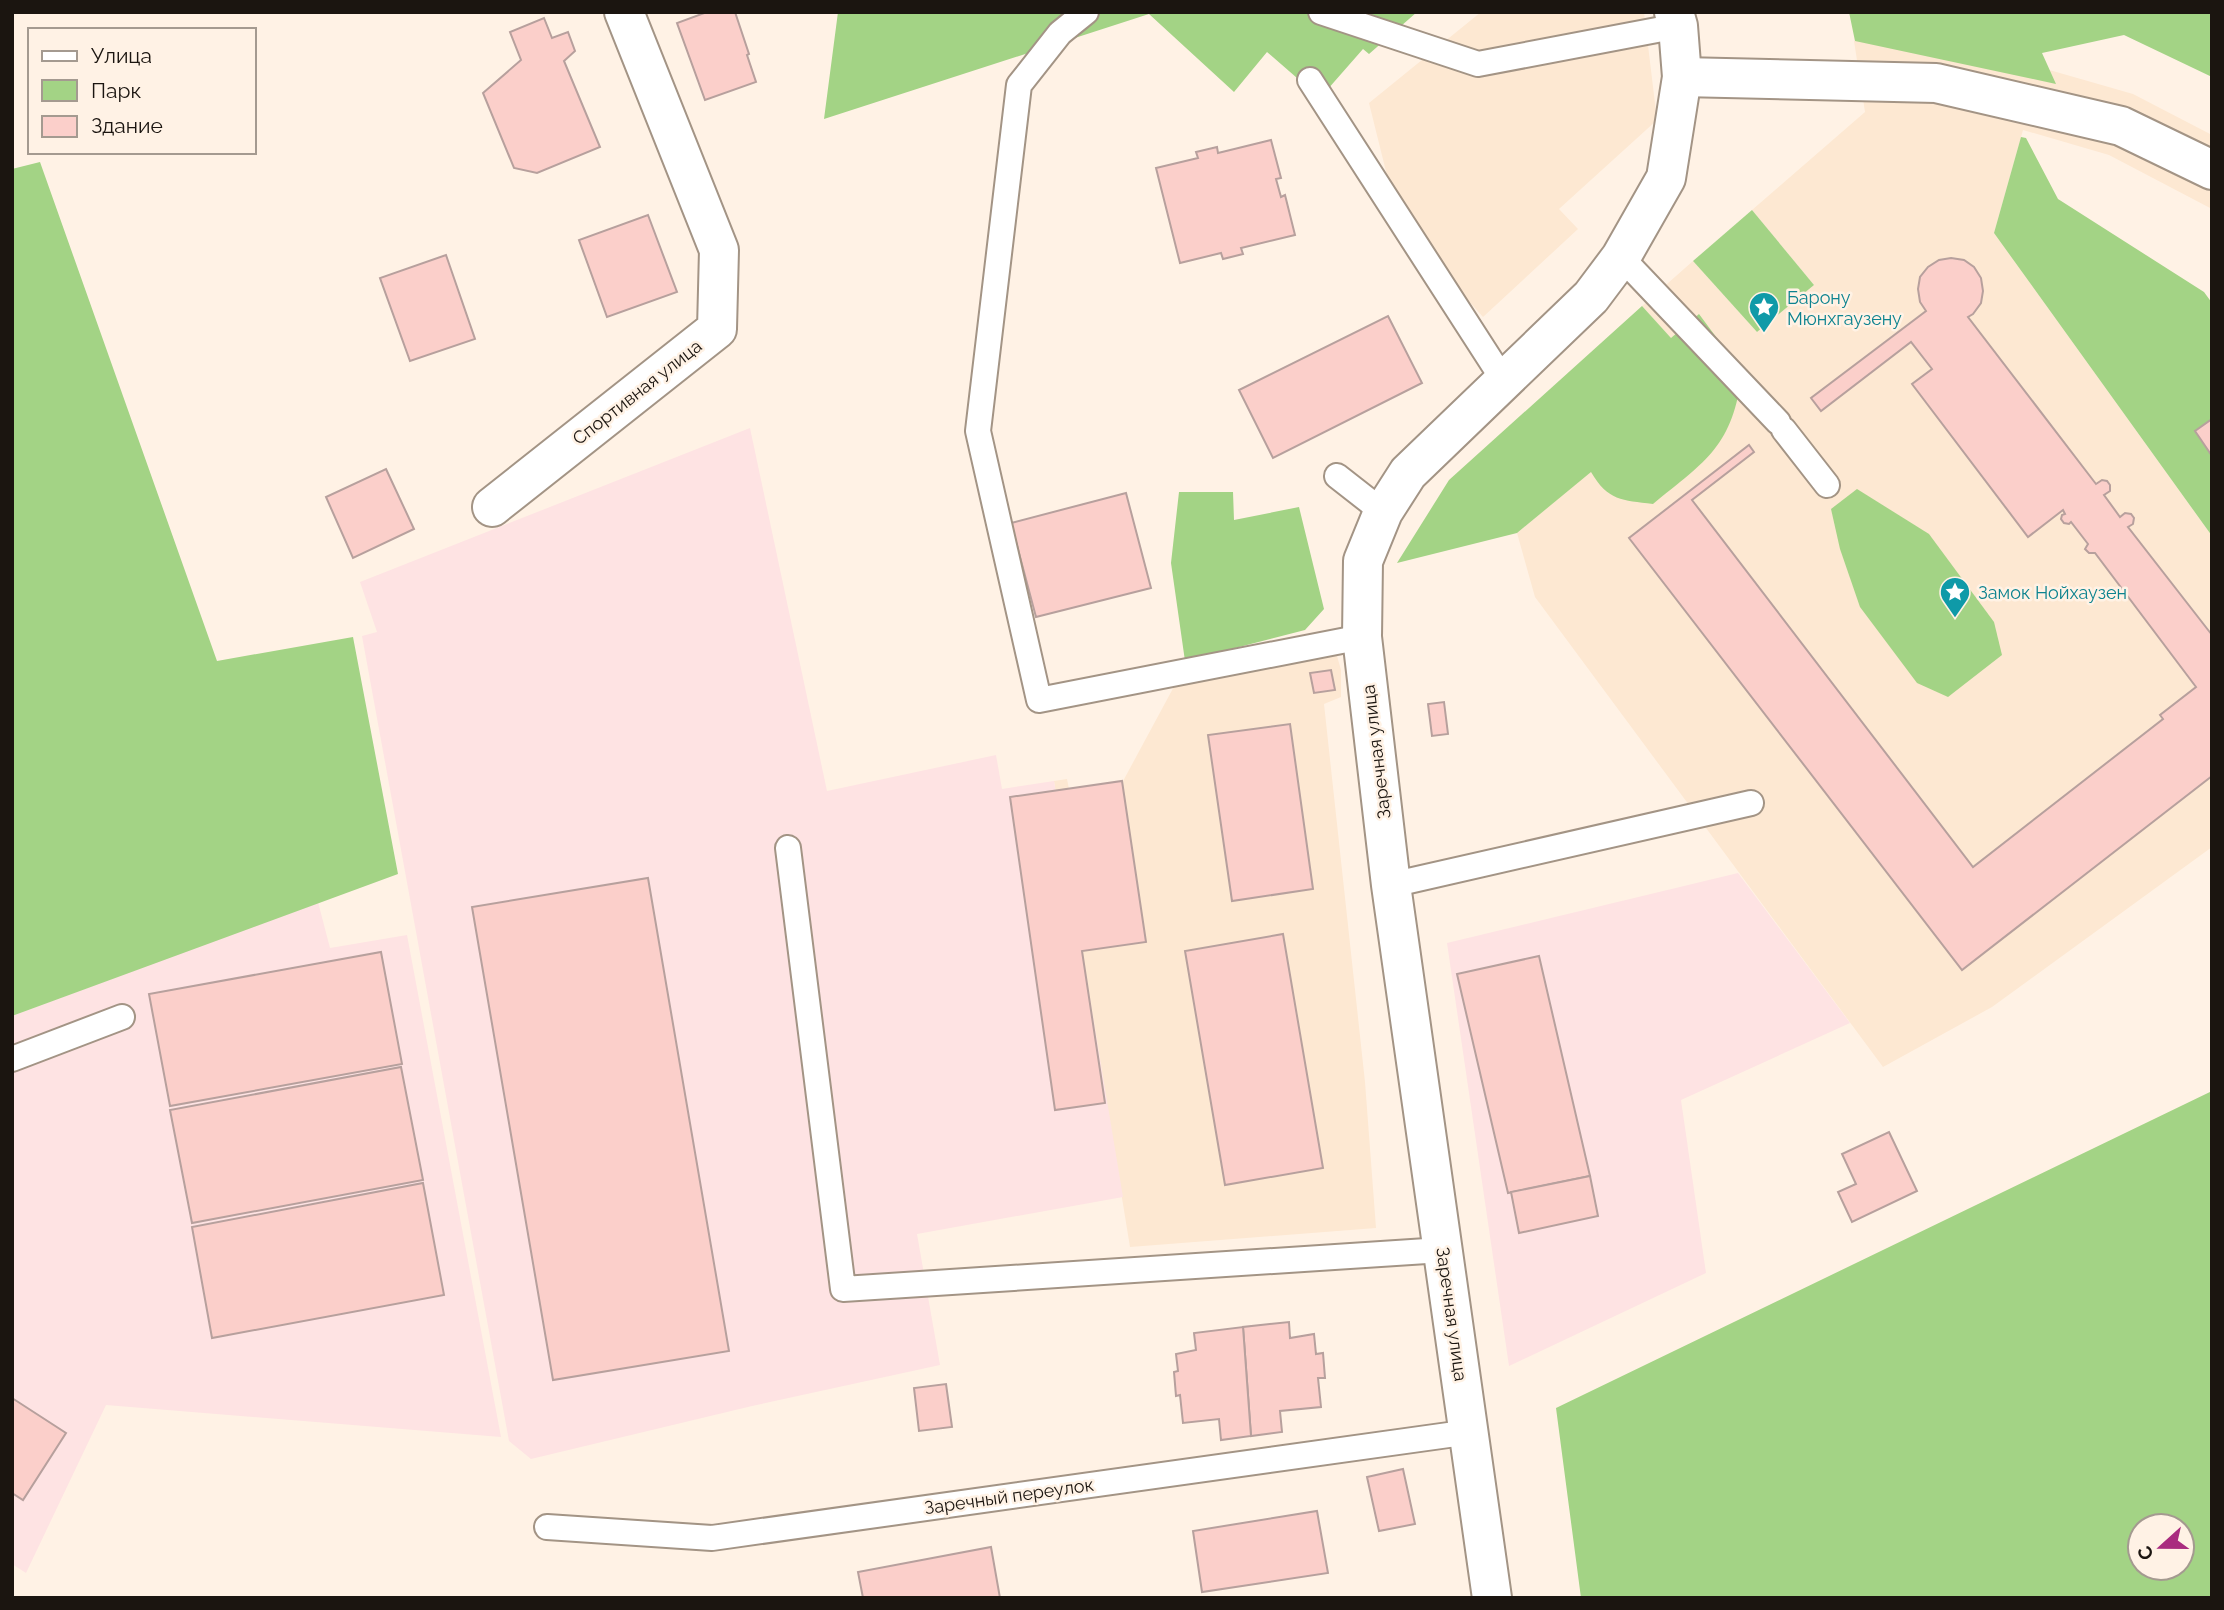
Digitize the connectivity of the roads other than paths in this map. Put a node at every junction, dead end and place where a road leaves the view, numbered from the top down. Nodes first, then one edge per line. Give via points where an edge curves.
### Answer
1 (624, 12) edge
2 (1086, 12) edge
3 (1321, 12) edge
4 (1676, 19) edge
5 (1682, 77) junction
6 (1310, 80) dead end
7 (2212, 170) edge
8 (1621, 257) junction
9 (1504, 381) junction
10 (1337, 476) dead end
11 (1827, 485) dead end
12 (492, 507) dead end
13 (1383, 512) junction
14 (1362, 637) junction
15 (1751, 803) dead end
16 (788, 848) dead end
17 (1391, 885) junction
18 (122, 1017) dead end
19 (12, 1059) edge
20 (1442, 1250) junction
21 (1470, 1432) junction
22 (547, 1527) dead end
23 (1493, 1598) edge

1 - 12 main road, Спортивная улица via 719,250 716,329
2 - 14 lane via 1060,33 1019,85 978,431 1039,700
3 - 4 lane via 1478,64
4 - 5 main road, Заречная улица
5 - 7 main road via 1936,83 2122,127
5 - 8 main road, Заречная улица via 1666,178
6 - 9 lane
8 - 9 main road, Заречная улица via 1591,297
8 - 11 lane via 1781,426
9 - 13 main road, Заречная улица via 1408,473
10 - 13 lane
13 - 14 main road, Заречная улица via 1363,561
14 - 17 main road, Заречная улица
15 - 17 lane
16 - 20 lane via 843,1289
17 - 20 main road, Заречная улица
18 - 19 lane
20 - 21 main road, Заречная улица
21 - 22 lane, Заречный переулок via 712,1538
21 - 23 main road, Заречная улица

